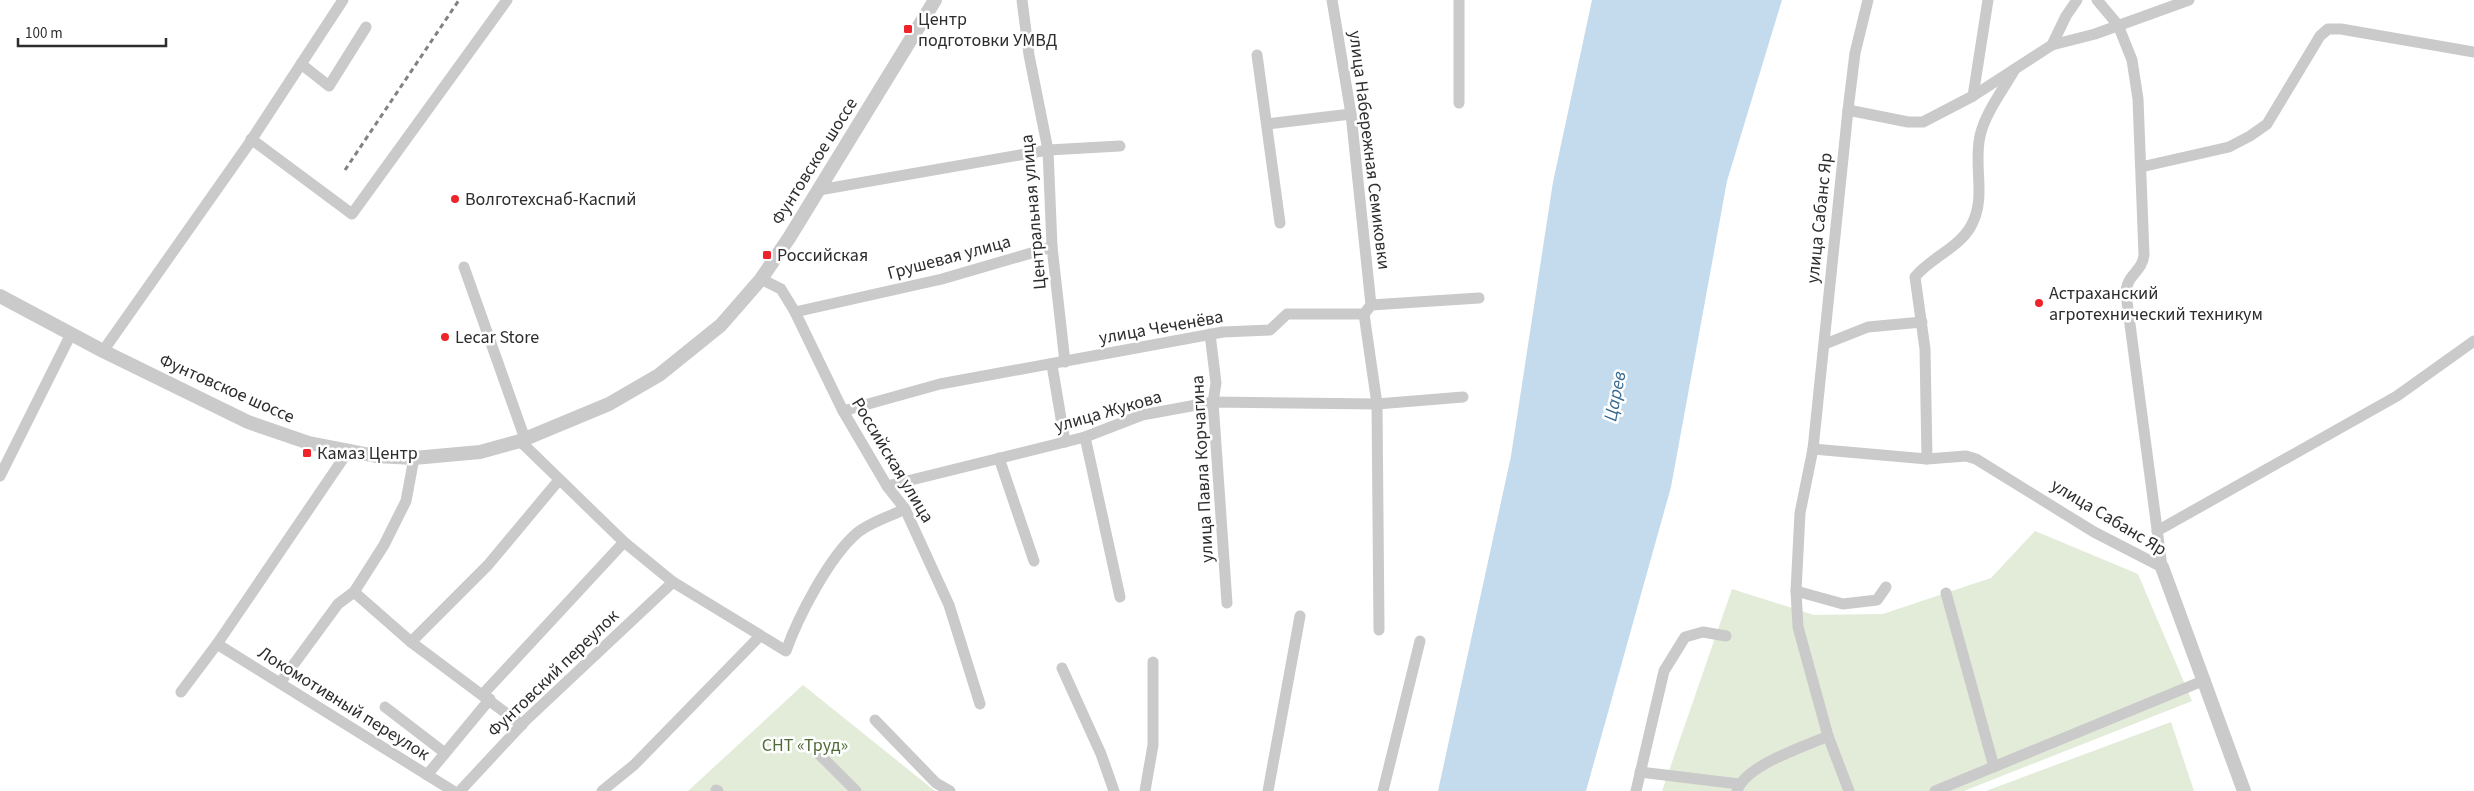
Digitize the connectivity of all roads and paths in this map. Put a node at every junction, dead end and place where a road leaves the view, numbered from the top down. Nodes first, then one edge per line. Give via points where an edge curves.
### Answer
1 (344, 0) edge
2 (507, 0) edge
3 (935, 0) edge
4 (1022, 0) edge
5 (1332, 0) edge
6 (1459, 0) edge
7 (1868, 0) edge
8 (1988, 0) edge
9 (2077, 0) edge
10 (2097, 0) edge
11 (2189, 0) edge
12 (2118, 26) junction
13 (366, 27) dead end
14 (2052, 45) junction
15 (2474, 52) edge
16 (1257, 55) dead end
17 (301, 64) junction
18 (2015, 69) junction
19 (1974, 96) junction
20 (1459, 103) dead end
21 (1848, 110) junction
22 (1351, 114) junction
23 (1267, 124) junction
24 (251, 139) junction
25 (1120, 146) dead end
26 (1048, 150) junction
27 (2141, 167) junction
28 (819, 190) junction
29 (1280, 223) dead end
30 (1052, 247) junction
31 (464, 267) dead end
32 (761, 279) junction
33 (0, 296) edge
34 (1479, 298) dead end
35 (1371, 304) junction
36 (795, 312) junction
37 (1364, 314) junction
38 (1922, 322) junction
39 (71, 334) junction
40 (1210, 334) junction
41 (2474, 341) edge
42 (1825, 344) junction
43 (103, 351) junction
44 (1065, 362) junction
45 (1052, 365) junction
46 (1463, 397) dead end
47 (1213, 402) junction
48 (1377, 404) junction
49 (842, 411) junction
50 (1085, 437) junction
51 (523, 440) junction
52 (1065, 442) junction
53 (1813, 449) junction
54 (349, 450) junction
55 (414, 458) junction
56 (999, 458) junction
57 (1927, 458) junction
58 (0, 476) edge
59 (559, 480) junction
60 (886, 486) junction
61 (906, 509) junction
62 (2157, 531) junction
63 (624, 542) junction
64 (1034, 561) dead end
65 (2162, 567) junction
66 (673, 582) junction
67 (1886, 587) dead end
68 (1796, 591) junction
69 (354, 592) junction
70 (1946, 593) dead end
71 (1120, 597) dead end
72 (1227, 603) dead end
73 (1300, 616) dead end
74 (1379, 630) dead end
75 (1726, 636) dead end
76 (759, 637) junction
77 (1420, 641) dead end
78 (411, 642) junction
79 (217, 644) junction
80 (1153, 662) dead end
81 (1062, 668) dead end
82 (2205, 680) junction
83 (280, 683) junction
84 (181, 692) dead end
85 (486, 697) junction
86 (980, 704) dead end
87 (384, 707) dead end
88 (875, 720) dead end
89 (522, 725) junction
90 (1828, 736) junction
91 (814, 749) dead end
92 (445, 753) junction
93 (1994, 768) junction
94 (1640, 772) junction
95 (427, 775) junction
96 (1738, 788) edge
97 (453, 791) edge
98 (460, 791) edge
99 (602, 791) edge
100 (856, 791) edge
101 (950, 791) edge
102 (1114, 791) edge
103 (1145, 791) edge
104 (1268, 791) edge
105 (1383, 791) edge
106 (1636, 791) edge
107 (1849, 791) edge
108 (1934, 791) edge
109 (2244, 791) edge

1 - 17 street
2 - 24 street via 352,214
3 - 28 street, Фунтовское шоссе
4 - 26 street, Центральная улица
5 - 22 street, улица Набережная Семиковки
6 - 20 street
7 - 21 street, улица Сабанс Яр via 1855,53
8 - 19 street
9 - 14 street
10 - 12 street
11 - 12 street
12 - 14 street
12 - 27 street via 2132,60 2138,99
13 - 17 street via 329,86
14 - 18 street
15 - 27 street via 2341,28 2328,29 2320,36 2267,124 2229,147
16 - 23 street
17 - 24 street
18 - 19 street
18 - 38 street via 1982,126 1978,147 1980,195 1970,228 1915,277
19 - 21 street via 1923,122
21 - 42 street, улица Сабанс Яр
22 - 23 street
22 - 35 street, улица Набережная Семиковки
23 - 29 street
24 - 43 street
25 - 26 street
26 - 28 street
26 - 30 street, Центральная улица
27 - 62 street via 2143,264 2126,284 2126,294
28 - 32 street, Фунтовское шоссе
30 - 36 street, Грушевая улица via 942,279
30 - 44 street, Центральная улица
31 - 51 street
32 - 36 street, Российская улица via 781,289
32 - 51 street, Фунтовское шоссе via 720,325 659,375 609,404
33 - 39 street, Фунтовское шоссе
34 - 35 street
35 - 37 street
36 - 49 street, Российская улица
37 - 40 street, улица Чеченёва via 1287,314 1270,330
37 - 48 street
38 - 42 street via 1868,327
38 - 57 street
39 - 43 street, Фунтовское шоссе
39 - 58 street
40 - 44 street, улица Чеченёва
40 - 47 street, улица Павла Корчагина via 1216,383
41 - 62 street via 2397,396
42 - 53 street, улица Сабанс Яр
43 - 54 street, Фунтовское шоссе via 248,422 309,443
44 - 45 street, улица Чеченёва
45 - 49 street, улица Чеченёва via 940,384
45 - 52 street
46 - 48 street, улица Жукова
47 - 48 street, улица Жукова
47 - 50 street, улица Жукова via 1142,415
47 - 72 street, улица Павла Корчагина
48 - 74 street
49 - 60 street, Российская улица
50 - 52 street, улица Жукова
50 - 71 street
51 - 55 street, Фунтовское шоссе via 480,452
51 - 59 street
52 - 56 street, улица Жукова
53 - 57 street, улица Сабанс Яр
53 - 68 street, улица Сабанс Яр via 1800,513
54 - 55 street, Фунтовское шоссе via 376,456
54 - 79 street
55 - 69 street via 406,501
56 - 60 street, улица Жукова
56 - 64 street
57 - 65 street, улица Сабанс Яр via 1966,456 1984,463 2094,532
59 - 63 street
59 - 78 street via 488,565
60 - 61 street, Российская улица
61 - 76 street via 858,532 830,565 796,623 786,651
61 - 86 street, Российская улица via 949,605
62 - 65 street
63 - 66 street
63 - 85 street
65 - 82 street, улица Сабанс Яр
66 - 76 street
66 - 89 street, Фунтовский переулок
67 - 68 street via 1877,600 1843,604
68 - 90 street, улица Сабанс Яр via 1798,627
69 - 78 street
69 - 83 street via 338,604
70 - 93 street
73 - 104 street
75 - 94 street via 1704,632 1685,637 1664,671
76 - 99 street via 634,765
77 - 105 street
78 - 85 street
79 - 83 street, Локомотивный переулок
79 - 84 street
80 - 103 street via 1154,745
81 - 102 street
82 - 93 street
82 - 109 street, улица Сабанс Яр
83 - 95 street, Локомотивный переулок
85 - 89 street
85 - 92 street
87 - 92 street
88 - 101 street via 936,783
89 - 98 street, Фунтовский переулок
90 - 96 street via 1759,767 1745,776
90 - 107 street, улица Сабанс Яр
91 - 100 street
92 - 95 street
93 - 108 street
94 - 96 street
94 - 106 street
95 - 97 street, Локомотивный переулок

